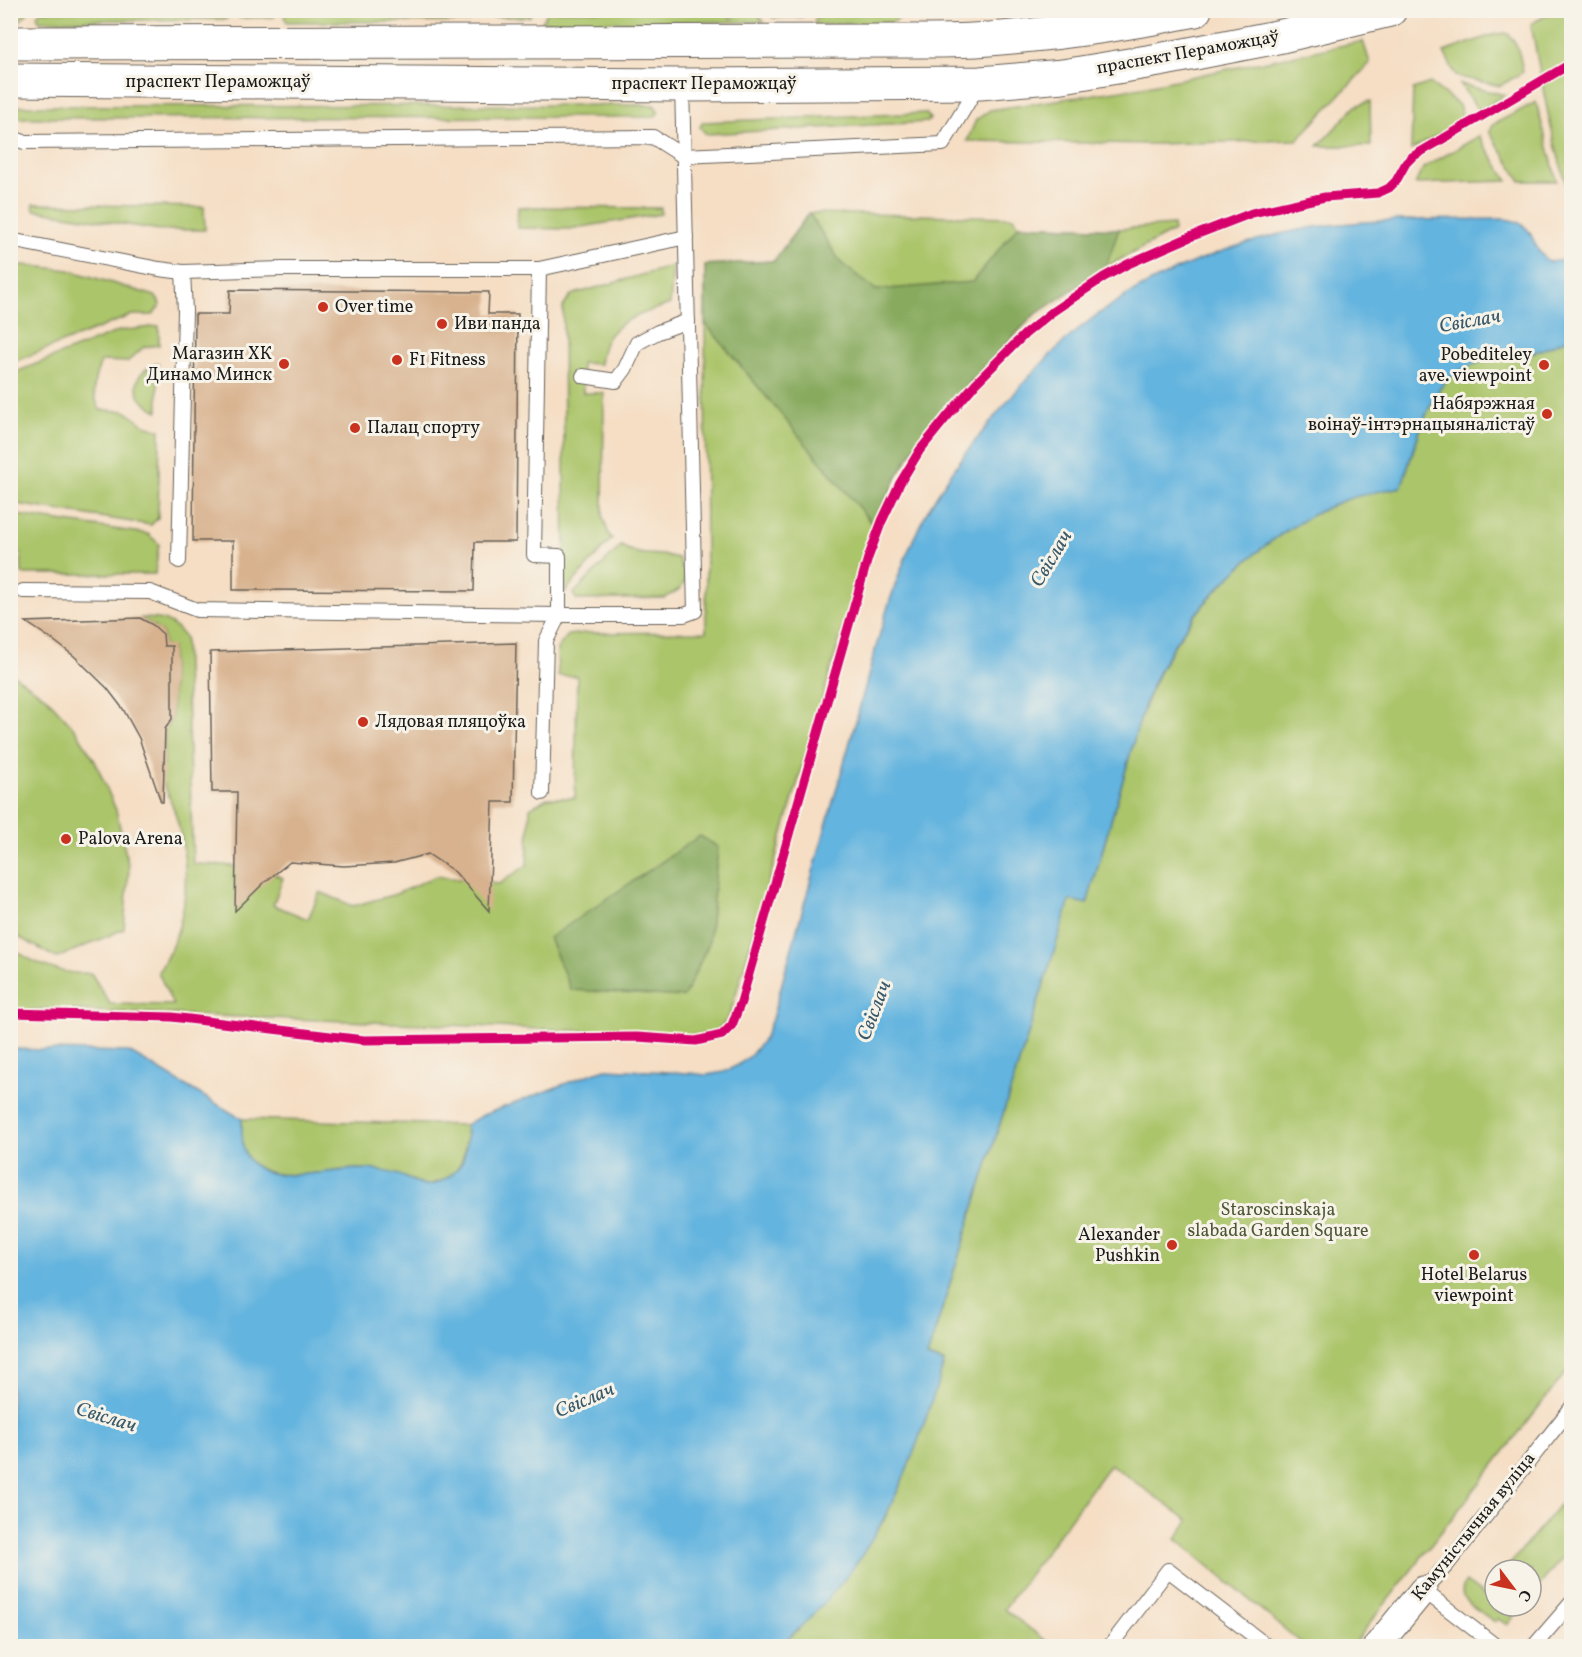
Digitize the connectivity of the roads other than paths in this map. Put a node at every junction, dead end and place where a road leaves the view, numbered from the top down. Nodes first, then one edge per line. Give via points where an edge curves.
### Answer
1 (1195, 10) edge
2 (1390, 10) edge
3 (10, 43) edge
4 (10, 80) edge
5 (980, 83) junction
6 (682, 84) junction
7 (10, 137) edge
8 (683, 156) junction
9 (686, 237) junction
10 (10, 240) edge
11 (538, 268) junction
12 (183, 272) junction
13 (688, 321) junction
14 (583, 376) dead end
15 (178, 561) dead end
16 (23, 591) dead end
17 (559, 615) junction
18 (542, 793) dead end
19 (1572, 1407) edge
20 (1423, 1590) junction
21 (1572, 1602) edge
22 (1110, 1647) edge
23 (1267, 1647) edge
24 (1377, 1647) edge
25 (1496, 1647) edge
26 (1534, 1647) edge

1 - 3 main road via 1079,30 919,41
2 - 5 main road, праспект Пераможцаў via 1159,60 1063,76
4 - 6 main road, праспект Пераможцаў
5 - 6 main road, праспект Пераможцаў
5 - 8 lane via 944,144
6 - 8 lane
7 - 8 lane via 24,142 653,137
8 - 9 lane
9 - 11 lane
9 - 13 lane
10 - 12 lane
11 - 12 lane
11 - 17 lane via 534,555 559,556
12 - 15 lane
13 - 14 lane via 637,343 616,381
13 - 17 lane via 695,611 684,615
16 - 17 lane via 150,592 196,610
17 - 18 lane via 546,641
19 - 20 lane, Камуністычная вуліца
20 - 24 street, Камуністычная вуліца
20 - 25 lane
21 - 26 lane
22 - 23 lane via 1167,1570

